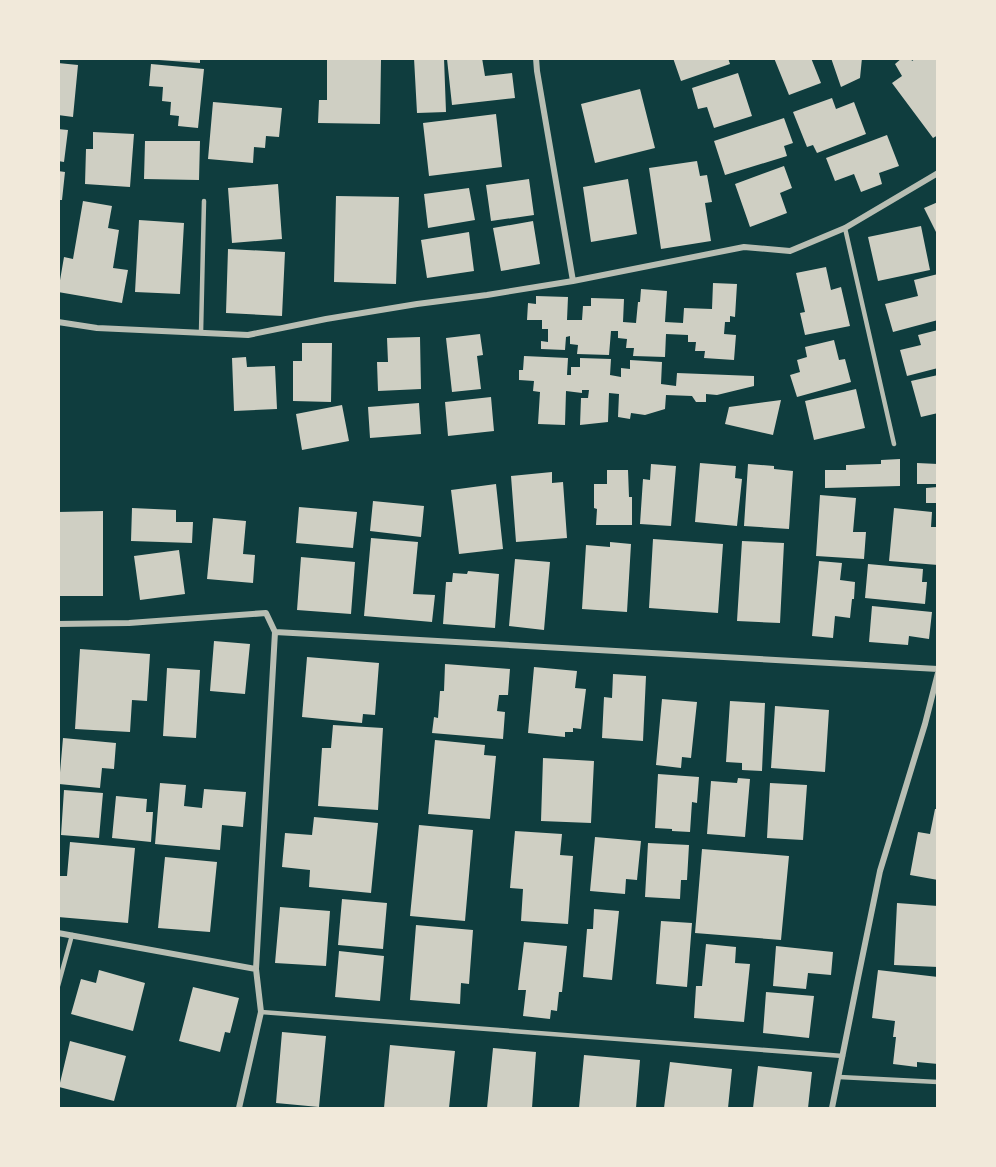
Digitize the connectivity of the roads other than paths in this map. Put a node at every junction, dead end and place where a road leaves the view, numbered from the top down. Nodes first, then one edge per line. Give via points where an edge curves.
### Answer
1 (536, 58) edge
2 (938, 173) edge
3 (204, 201) dead end
4 (845, 228) junction
5 (573, 281) junction
6 (58, 322) edge
7 (201, 333) junction
8 (894, 444) dead end
9 (58, 624) edge
10 (275, 632) junction
11 (938, 671) edge
12 (58, 933) edge
13 (72, 935) junction
14 (256, 969) junction
15 (58, 986) edge
16 (261, 1012) junction
17 (843, 1056) junction
18 (838, 1077) junction
19 (938, 1082) edge
20 (239, 1108) edge
21 (832, 1108) edge

1 - 5 street
2 - 4 street
3 - 7 lane
4 - 5 street via 790,251 744,247
4 - 8 lane
5 - 7 street via 248,335
6 - 7 street
9 - 10 street via 266,613
10 - 11 street
10 - 14 street
11 - 17 street via 880,871
12 - 13 street
13 - 14 street
13 - 15 lane
14 - 16 street
16 - 17 lane
16 - 20 street
17 - 18 street
18 - 19 lane
18 - 21 street

